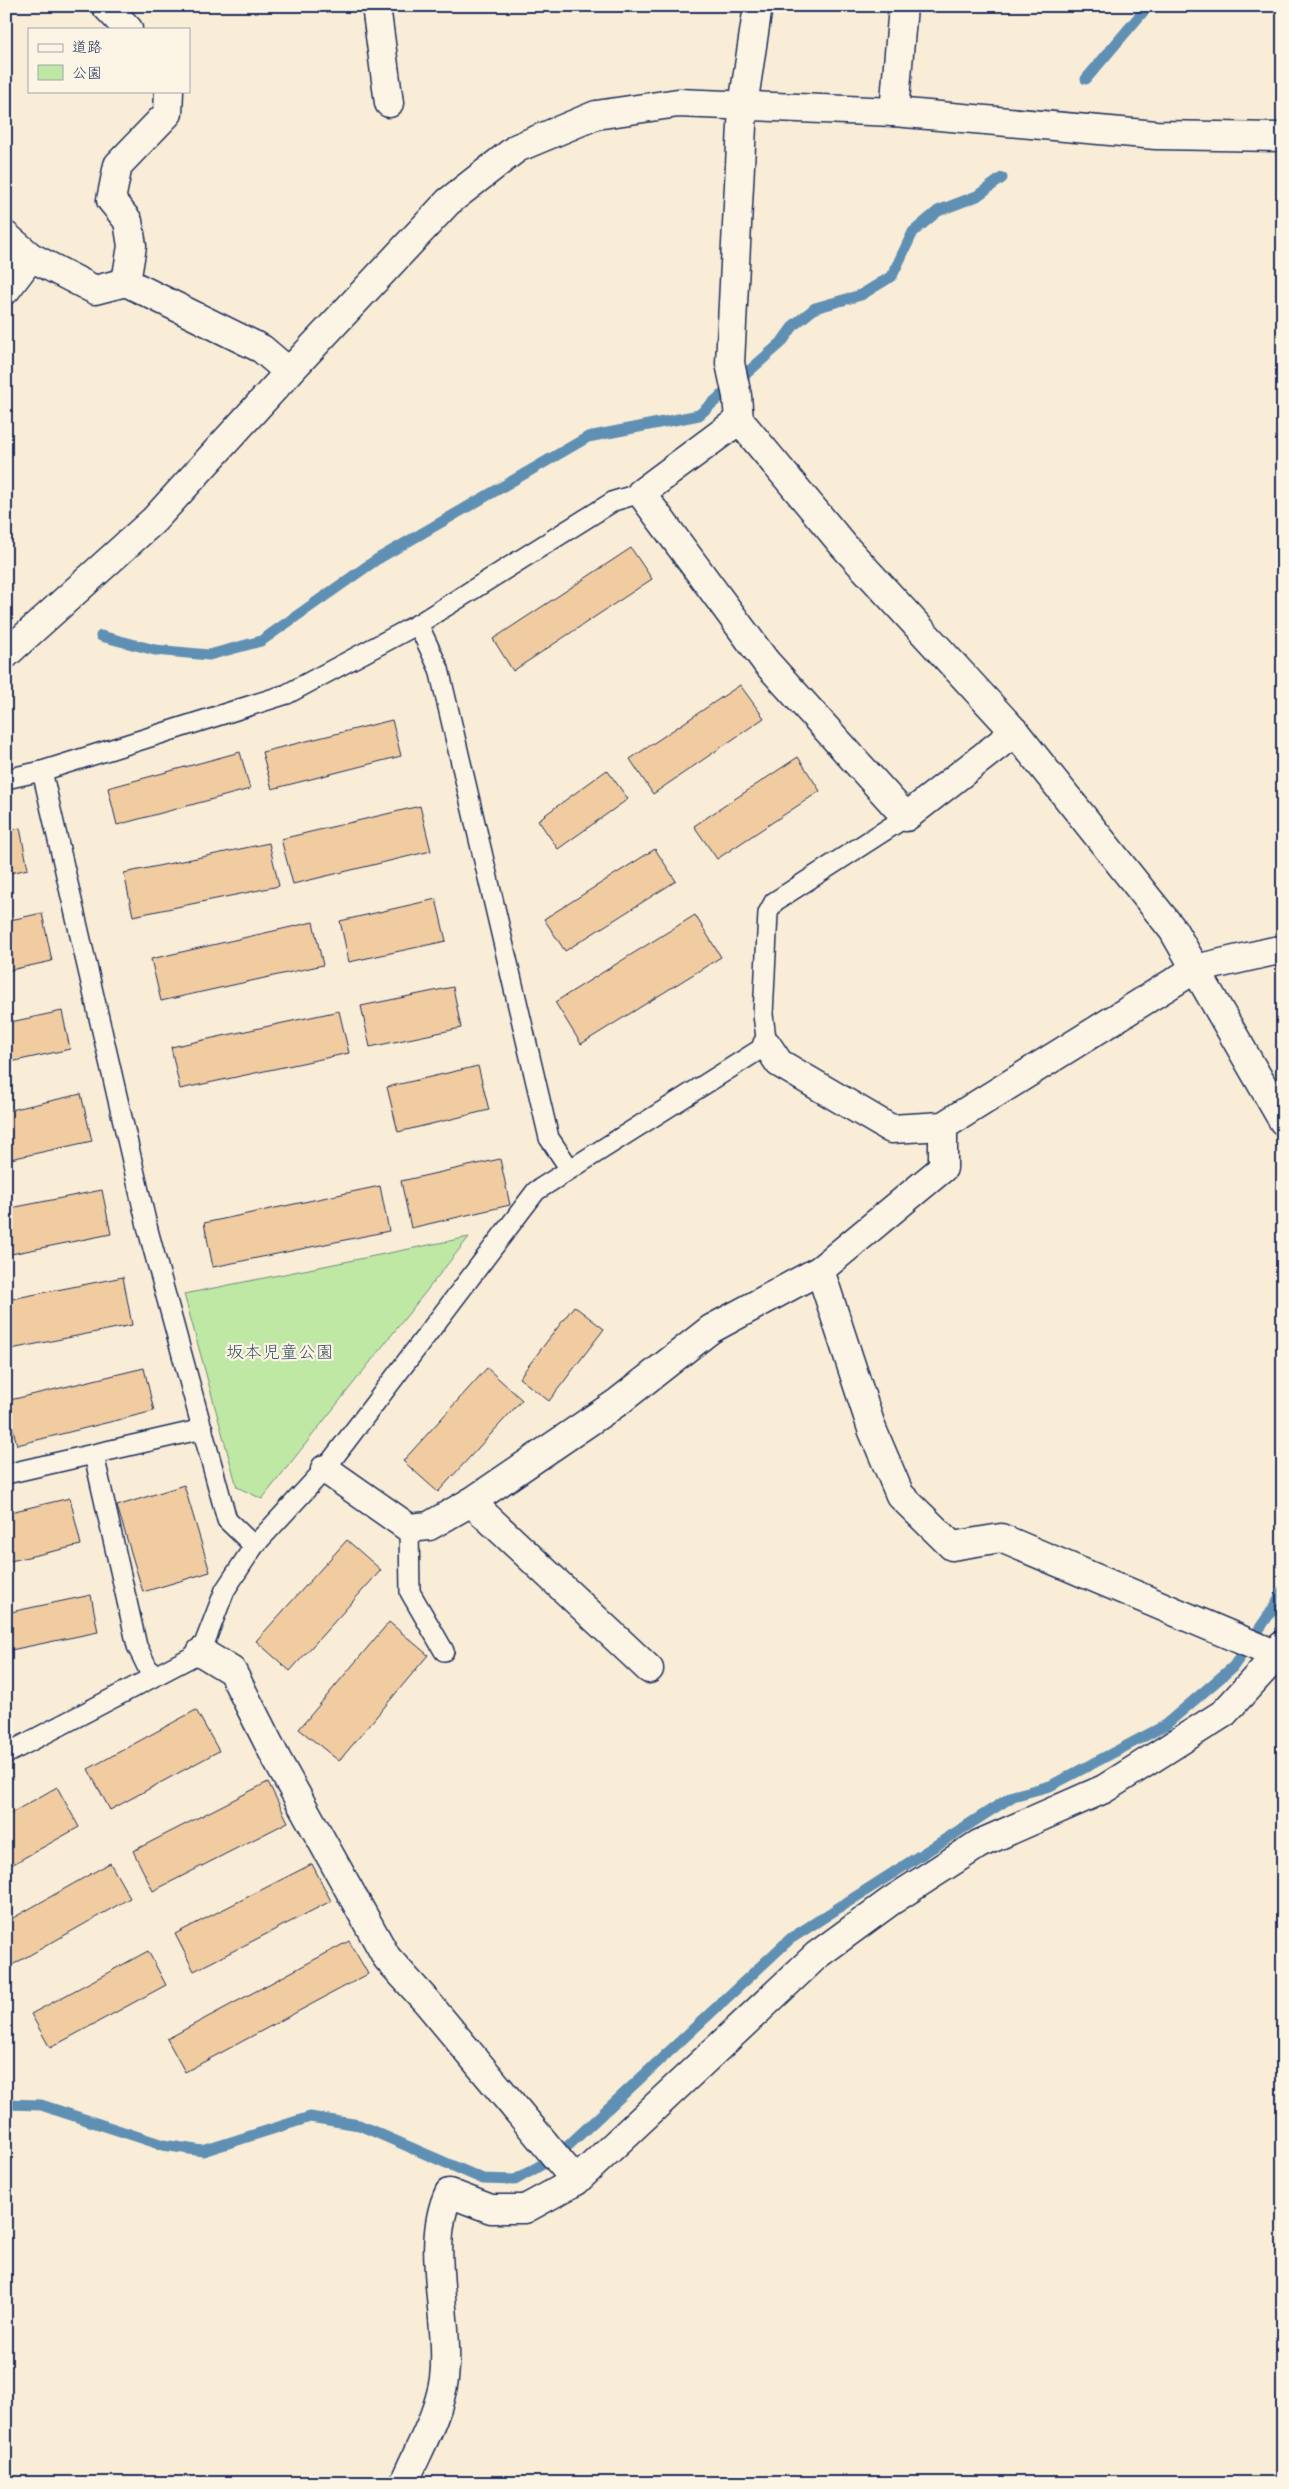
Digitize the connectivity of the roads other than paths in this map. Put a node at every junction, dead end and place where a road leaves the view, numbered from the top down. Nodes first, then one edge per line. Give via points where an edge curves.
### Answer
1 (106, 6) edge
2 (376, 6) edge
3 (758, 6) edge
4 (903, 6) edge
5 (127, 28) edge
6 (169, 92) edge
7 (389, 103) dead end
8 (743, 106) junction
9 (894, 112) junction
10 (1283, 137) edge
11 (6, 236) edge
12 (31, 258) junction
13 (126, 282) junction
14 (6, 290) edge
15 (289, 372) junction
16 (736, 397) junction
17 (641, 493) junction
18 (418, 624) junction
19 (6, 654) edge
20 (1015, 732) junction
21 (42, 772) junction
22 (6, 779) edge
23 (906, 817) junction
24 (1283, 949) edge
25 (1194, 969) junction
26 (767, 1045) junction
27 (1283, 1121) edge
28 (943, 1126) junction
29 (570, 1169) junction
30 (820, 1270) junction
31 (203, 1430) junction
32 (94, 1455) junction
33 (325, 1469) junction
34 (6, 1474) edge
35 (470, 1502) junction
36 (409, 1528) junction
37 (254, 1546) junction
38 (1280, 1650) edge
39 (444, 1651) dead end
40 (201, 1652) junction
41 (649, 1669) dead end
42 (152, 1677) junction
43 (6, 1754) edge
44 (576, 2181) junction
45 (404, 2483) edge

1 - 5 street
2 - 7 street
3 - 8 street
4 - 9 street
6 - 13 street via 168,113 118,165 112,200 128,221 132,246
8 - 9 street
8 - 15 street via 678,103 596,115 517,148 448,202
8 - 16 street via 730,364
9 - 10 street via 1156,135
11 - 12 street
12 - 13 street via 95,290
12 - 14 street
13 - 15 street via 262,350
15 - 19 street via 154,520
16 - 17 street
16 - 20 street via 844,546
17 - 18 lane via 614,501
17 - 23 street via 766,662
18 - 21 lane via 287,694
18 - 29 lane via 439,669 549,1138
20 - 23 street
20 - 25 street via 1173,930
21 - 22 lane
21 - 31 lane via 148,1230
23 - 26 lane via 774,902 768,913 764,1006
24 - 25 street
25 - 27 street
25 - 28 street
26 - 28 street via 780,1063 891,1129
26 - 29 lane
28 - 30 street via 943,1168
29 - 33 lane via 536,1191
30 - 35 street via 711,1328 618,1402
30 - 38 street via 872,1429 900,1495 952,1546 1001,1538
31 - 32 lane
31 - 37 lane via 227,1520
32 - 34 lane
32 - 42 lane via 137,1646
33 - 36 street
33 - 37 lane
35 - 36 street via 429,1526
35 - 41 street
36 - 39 lane via 410,1592
37 - 40 lane via 225,1590
38 - 44 street via 1224,1713 1104,1789 978,1844 891,1901 817,1956
40 - 42 lane
40 - 44 street via 232,1670 277,1760 387,1958
42 - 43 lane
44 - 45 street via 525,2209 491,2209 449,2193 437,2237 446,2340 444,2381 435,2413

